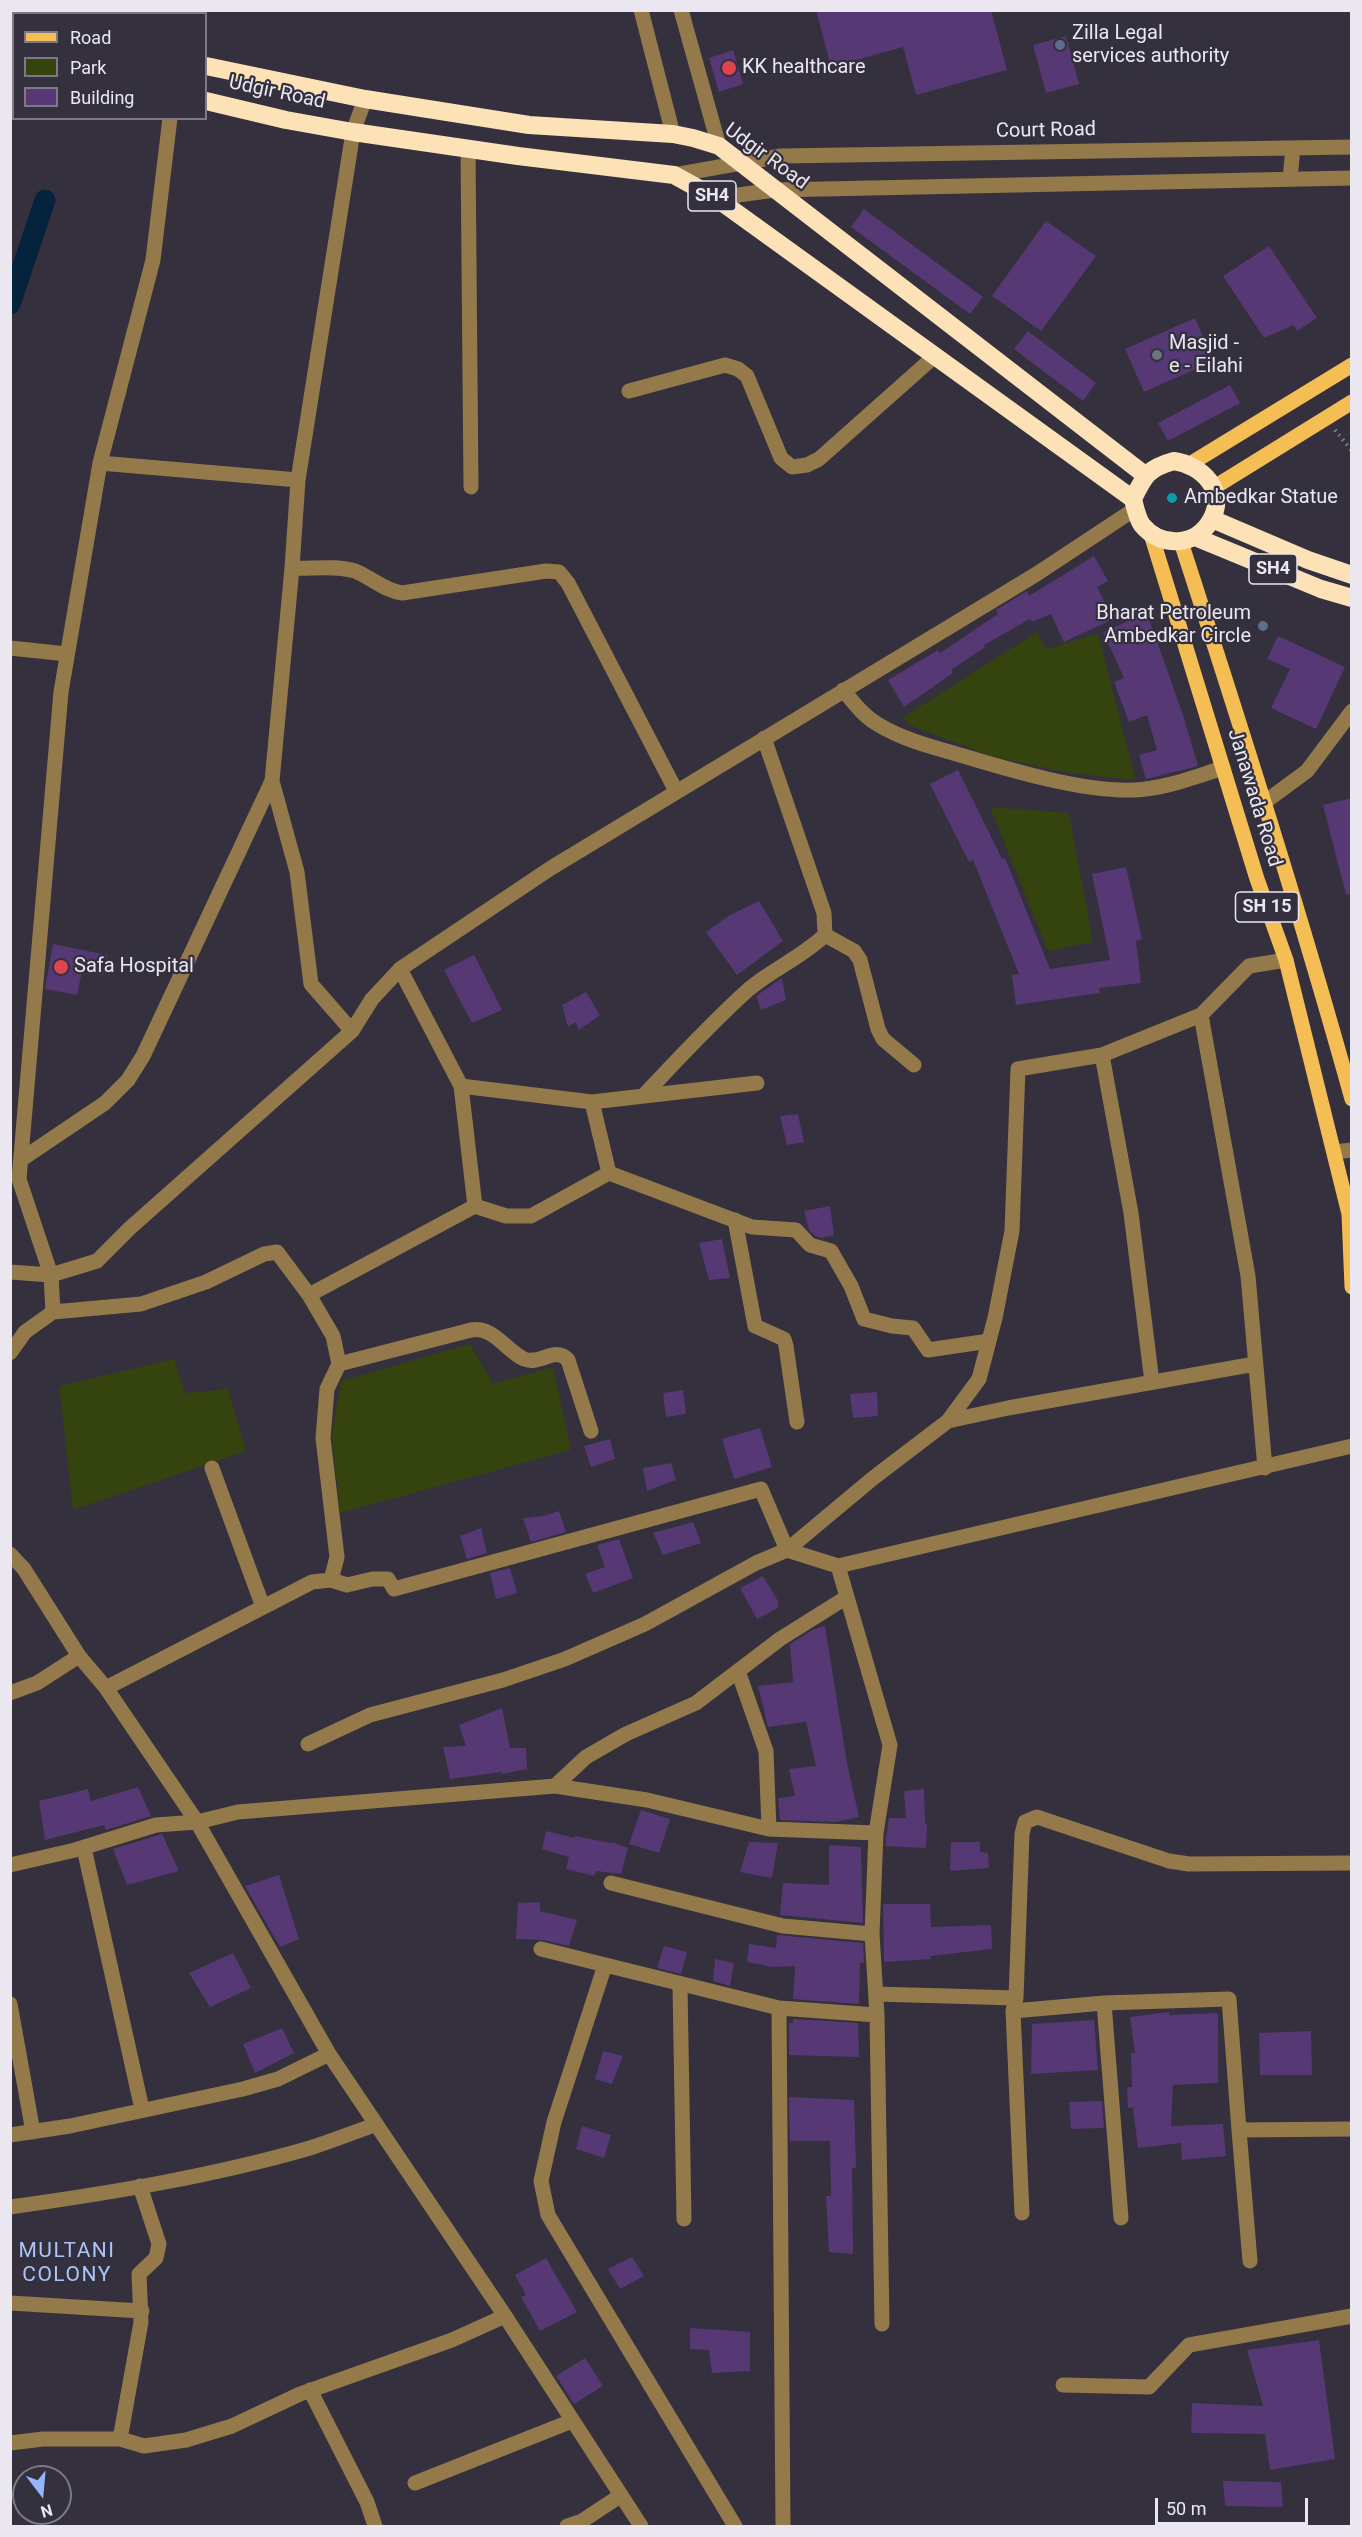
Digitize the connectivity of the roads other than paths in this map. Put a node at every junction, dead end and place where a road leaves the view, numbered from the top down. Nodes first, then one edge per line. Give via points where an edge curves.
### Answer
1 (641, 10) edge
2 (681, 10) edge
3 (207, 66) edge
4 (365, 99) junction
5 (207, 101) edge
6 (170, 120) edge
7 (353, 132) junction
8 (673, 134) junction
9 (719, 146) junction
10 (1352, 147) edge
11 (1293, 148) junction
12 (468, 149) junction
13 (741, 162) junction
14 (674, 175) junction
15 (1352, 178) edge
16 (1290, 180) junction
17 (775, 190) junction
18 (716, 198) junction
19 (936, 356) junction
20 (1352, 365) edge
21 (629, 391) dead end
22 (1352, 402) edge
23 (100, 463) junction
24 (1190, 464) junction
25 (1144, 475) junction
26 (298, 480) junction
27 (471, 487) dead end
28 (1213, 488) junction
29 (1134, 504) junction
30 (1212, 519) junction
31 (1151, 534) junction
32 (1188, 539) junction
33 (292, 568) junction
34 (1352, 575) edge
35 (1352, 598) edge
36 (10, 648) edge
37 (67, 654) junction
38 (843, 690) junction
39 (1352, 711) edge
40 (764, 738) junction
41 (1223, 768) junction
42 (272, 781) junction
43 (676, 791) junction
44 (1265, 802) junction
45 (825, 935) junction
46 (1286, 960) junction
47 (400, 969) junction
48 (1201, 1015) junction
49 (352, 1031) junction
50 (1102, 1055) junction
51 (914, 1065) dead end
52 (757, 1083) dead end
53 (461, 1086) junction
54 (644, 1095) junction
55 (1352, 1099) edge
56 (592, 1102) junction
57 (1352, 1150) edge
58 (1334, 1152) junction
59 (22, 1159) junction
60 (609, 1173) junction
61 (475, 1206) junction
62 (735, 1220) junction
63 (10, 1272) edge
64 (51, 1275) junction
65 (1352, 1287) edge
66 (309, 1295) junction
67 (53, 1312) junction
68 (989, 1341) junction
69 (10, 1353) edge
70 (339, 1364) junction
71 (1255, 1364) junction
72 (1152, 1382) junction
73 (948, 1420) junction
74 (797, 1422) dead end
75 (591, 1431) dead end
76 (1352, 1446) edge
77 (212, 1468) dead end
78 (1265, 1468) junction
79 (787, 1550) junction
80 (10, 1554) edge
81 (838, 1566) junction
82 (332, 1580) junction
83 (847, 1597) junction
84 (263, 1607) junction
85 (79, 1656) junction
86 (738, 1671) junction
87 (106, 1688) junction
88 (10, 1693) edge
89 (308, 1744) dead end
90 (555, 1786) junction
91 (197, 1822) junction
92 (769, 1829) junction
93 (876, 1833) junction
94 (84, 1848) junction
95 (1352, 1863) edge
96 (10, 1865) edge
97 (610, 1883) dead end
98 (872, 1934) junction
99 (541, 1949) dead end
100 (605, 1965) junction
101 (680, 1985) junction
102 (876, 1994) junction
103 (1104, 2003) junction
104 (10, 2004) edge
105 (1014, 2004) junction
106 (779, 2008) junction
107 (877, 2015) junction
108 (329, 2054) junction
109 (142, 2109) junction
110 (375, 2125) junction
111 (1352, 2129) edge
112 (1239, 2130) junction
113 (33, 2132) junction
114 (10, 2135) edge
115 (140, 2186) junction
116 (10, 2207) edge
117 (1022, 2213) dead end
118 (1121, 2218) dead end
119 (684, 2219) dead end
120 (1250, 2261) dead end
121 (10, 2303) edge
122 (142, 2311) junction
123 (504, 2316) junction
124 (1352, 2316) edge
125 (882, 2324) dead end
126 (1063, 2385) dead end
127 (310, 2390) junction
128 (572, 2421) junction
129 (120, 2439) junction
130 (10, 2443) edge
131 (415, 2483) dead end
132 (620, 2496) junction
133 (375, 2526) edge
134 (567, 2526) edge
135 (641, 2526) edge
136 (735, 2526) edge
137 (783, 2526) edge

1 - 8 street
2 - 9 street
3 - 4 highway, Udgir Road / SH4
4 - 7 street
4 - 8 highway, Udgir Road / SH4 via 530,125
5 - 7 highway, Udgir Road / SH4
6 - 23 street via 153,260
7 - 12 highway, Udgir Road / SH4
7 - 26 street
8 - 9 highway, Udgir Road / SH4
9 - 13 highway, Udgir Road / SH4
10 - 11 street, Court Road
11 - 13 street, Court Road via 793,156
11 - 16 street
12 - 14 highway, Udgir Road / SH4
12 - 27 street
13 - 14 street, Court Road
13 - 17 highway, Udgir Road / SH4
14 - 18 highway, Udgir Road / SH4
15 - 16 street
16 - 17 street
17 - 18 street
17 - 25 highway, Udgir Road / SH4
18 - 19 highway, Udgir Road / SH4
19 - 21 street via 819,459 792,467 781,458 747,376 738,369 724,365
19 - 29 highway, Udgir Road / SH4
20 - 24 main road
22 - 28 main road
23 - 26 street
23 - 37 street
24 - 25 highway via 1174,461 1158,465
24 - 28 highway via 1204,473
25 - 29 highway
26 - 33 street
28 - 30 highway via 1216,504
29 - 31 highway via 1141,523
29 - 38 street via 1035,575
30 - 32 highway
30 - 34 highway, SH4
31 - 32 highway via 1164,541
31 - 41 main road, Janawada Road / SH 15
32 - 35 highway, SH4
32 - 44 main road, Janawada Road / SH 15
33 - 42 street
33 - 43 street via 354,571 390,592 559,572
36 - 37 street
37 - 59 street
38 - 40 street
38 - 41 street via 877,725 911,740 1022,773 1133,790 1153,789
39 - 44 street via 1307,771
40 - 43 street
40 - 45 street via 824,913
41 - 46 main road, Janawada Road / SH 15
42 - 49 street via 297,872 311,984
42 - 59 street via 143,1056 128,1080 105,1103
43 - 47 street via 551,868
44 - 55 main road, Janawada Road / SH 15
45 - 51 street via 854,951 883,1039
45 - 54 street via 751,988
46 - 48 street via 1249,966
46 - 58 main road, Janawada Road / SH 15
47 - 49 street via 372,999
47 - 53 street
48 - 50 street
48 - 71 street via 1248,1276
49 - 64 street via 97,1261
50 - 68 street via 1018,1069 1012,1231
50 - 72 street via 1131,1213
52 - 54 street
53 - 56 street
53 - 61 street
54 - 56 street
56 - 60 street
57 - 58 street
58 - 65 main road, Janawada Road / SH 15 via 1348,1214
59 - 64 street via 19,1179
60 - 61 street via 531,1216 506,1216
60 - 62 street
61 - 66 street
62 - 68 street via 752,1227 796,1230 810,1245 831,1251 864,1319 913,1328 928,1350
62 - 74 street via 755,1326 784,1339
63 - 64 street
64 - 67 street
66 - 67 street via 277,1252 141,1304
66 - 70 street via 333,1336
67 - 69 street via 25,1332
68 - 73 street via 979,1379
70 - 75 street via 471,1330 486,1331 525,1360 564,1355
70 - 82 street via 327,1389 323,1438 338,1557
71 - 72 street
71 - 78 street
72 - 73 street
73 - 79 street
76 - 78 street
77 - 84 street
78 - 81 street
79 - 81 street
79 - 82 street via 761,1489 394,1589 388,1579 347,1586
79 - 89 street via 645,1624 565,1659 370,1715
80 - 85 street via 24,1569
81 - 83 street
82 - 84 street via 312,1582
83 - 86 street
83 - 93 street via 890,1745
84 - 87 street
85 - 87 street
85 - 88 street via 37,1683
86 - 90 street via 696,1703 626,1734 586,1757
86 - 92 street via 766,1751
87 - 91 street
90 - 91 street via 238,1812
90 - 92 street via 647,1800
91 - 94 street via 156,1825
91 - 108 street
92 - 93 street
93 - 98 street
94 - 96 street
94 - 109 street
95 - 105 street via 1190,1864 1169,1861 1037,1817 1024,1822
97 - 98 street via 783,1926
98 - 102 street
99 - 100 street
100 - 101 street
100 - 136 street via 554,2122 541,2181 548,2215
101 - 106 street
101 - 119 street
102 - 105 street
102 - 107 street
103 - 105 street
103 - 112 street via 1229,1999
103 - 118 street
104 - 113 street
105 - 117 street
106 - 107 street
106 - 137 street
107 - 125 street
108 - 109 street via 278,2079
108 - 110 street
109 - 113 street
110 - 115 street via 311,2148
110 - 123 street
111 - 112 street
112 - 120 street
113 - 114 street
115 - 116 street
115 - 122 street via 159,2244 156,2258 139,2274
121 - 122 street
122 - 129 street
123 - 127 street via 452,2340
123 - 128 street
124 - 126 street via 1189,2345 1149,2387
127 - 129 street via 232,2426 186,2440 144,2446
127 - 133 street via 367,2502
128 - 131 street
128 - 132 street
129 - 130 street
132 - 134 street via 582,2521
132 - 135 street

